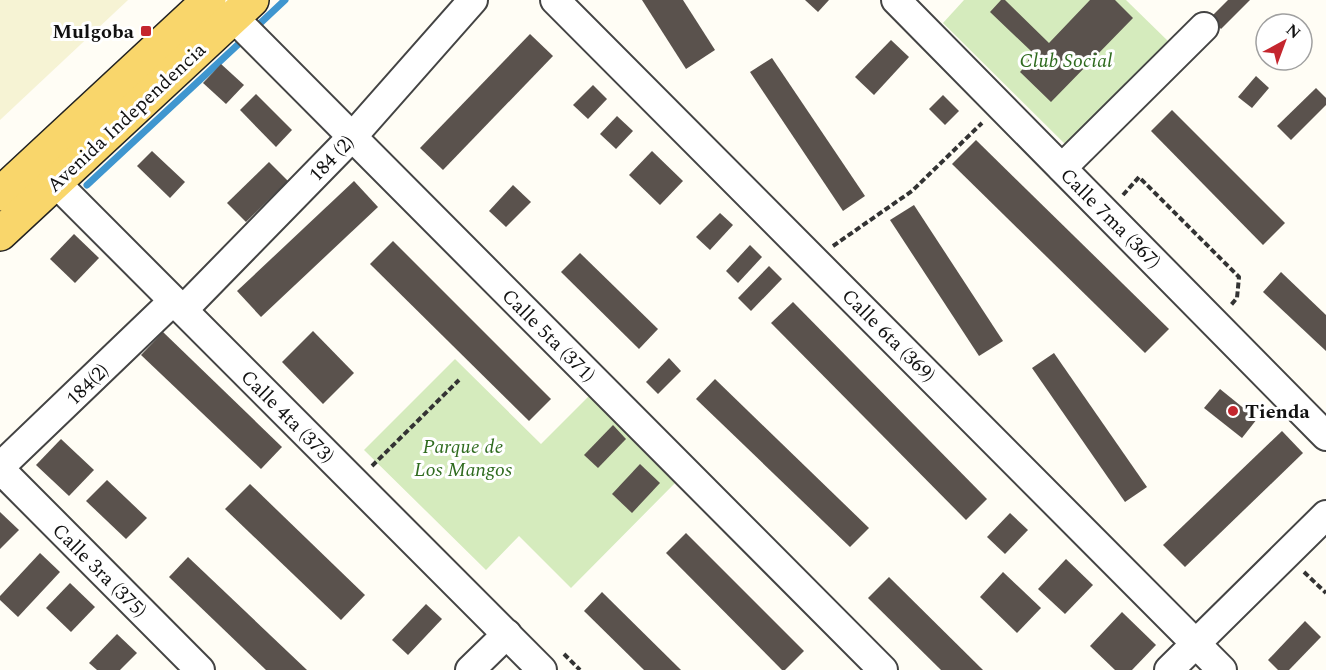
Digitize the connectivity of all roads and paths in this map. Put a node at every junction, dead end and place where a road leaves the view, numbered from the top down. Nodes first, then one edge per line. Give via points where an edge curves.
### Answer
1 (473, 0) edge
2 (555, 0) edge
3 (896, 0) edge
4 (227, 4) edge
5 (1204, 27) dead end
6 (1000, 106) junction
7 (352, 137) junction
8 (1062, 168) junction
9 (45, 172) junction
10 (0, 194) edge
11 (0, 234) edge
12 (813, 260) junction
13 (178, 306) junction
14 (459, 380) dead end
15 (1326, 436) edge
16 (0, 468) edge
17 (355, 483) junction
18 (1326, 515) edge
19 (1302, 571) dead end
20 (1326, 593) edge
21 (507, 634) junction
22 (1196, 644) junction
23 (200, 670) edge
24 (470, 670) edge
25 (542, 670) edge
26 (883, 670) edge
27 (1169, 670) edge
28 (1222, 670) edge

1 - 7 street, 184 (2)
2 - 12 street, Calle 6ta (369)
3 - 6 street, Calle 7ma (367)
4 - 7 street, Calle 5ta (371)
4 - 9 main road, Avenida Independencia
5 - 8 street
6 - 8 street, Calle 7ma (367)
6 - 12 path via 912,191
7 - 13 street, 184 (2)
7 - 26 street, Calle 5ta (371)
8 - 15 street, Calle 7ma (367)
9 - 10 main road, Avenida Independencia
9 - 11 main road, Avenida Independencia
9 - 13 street, Calle 4ta (373)
12 - 22 street, Calle 6ta (369)
13 - 16 street, 184(2)
13 - 17 street, Calle 4ta (373)
14 - 17 path
16 - 23 street, Calle 3ra (375)
17 - 21 street, Calle 4ta (373)
18 - 22 street
19 - 20 path
21 - 24 street
21 - 25 street, Calle 4ta (373)
22 - 27 street
22 - 28 street, Calle 6ta (369)

